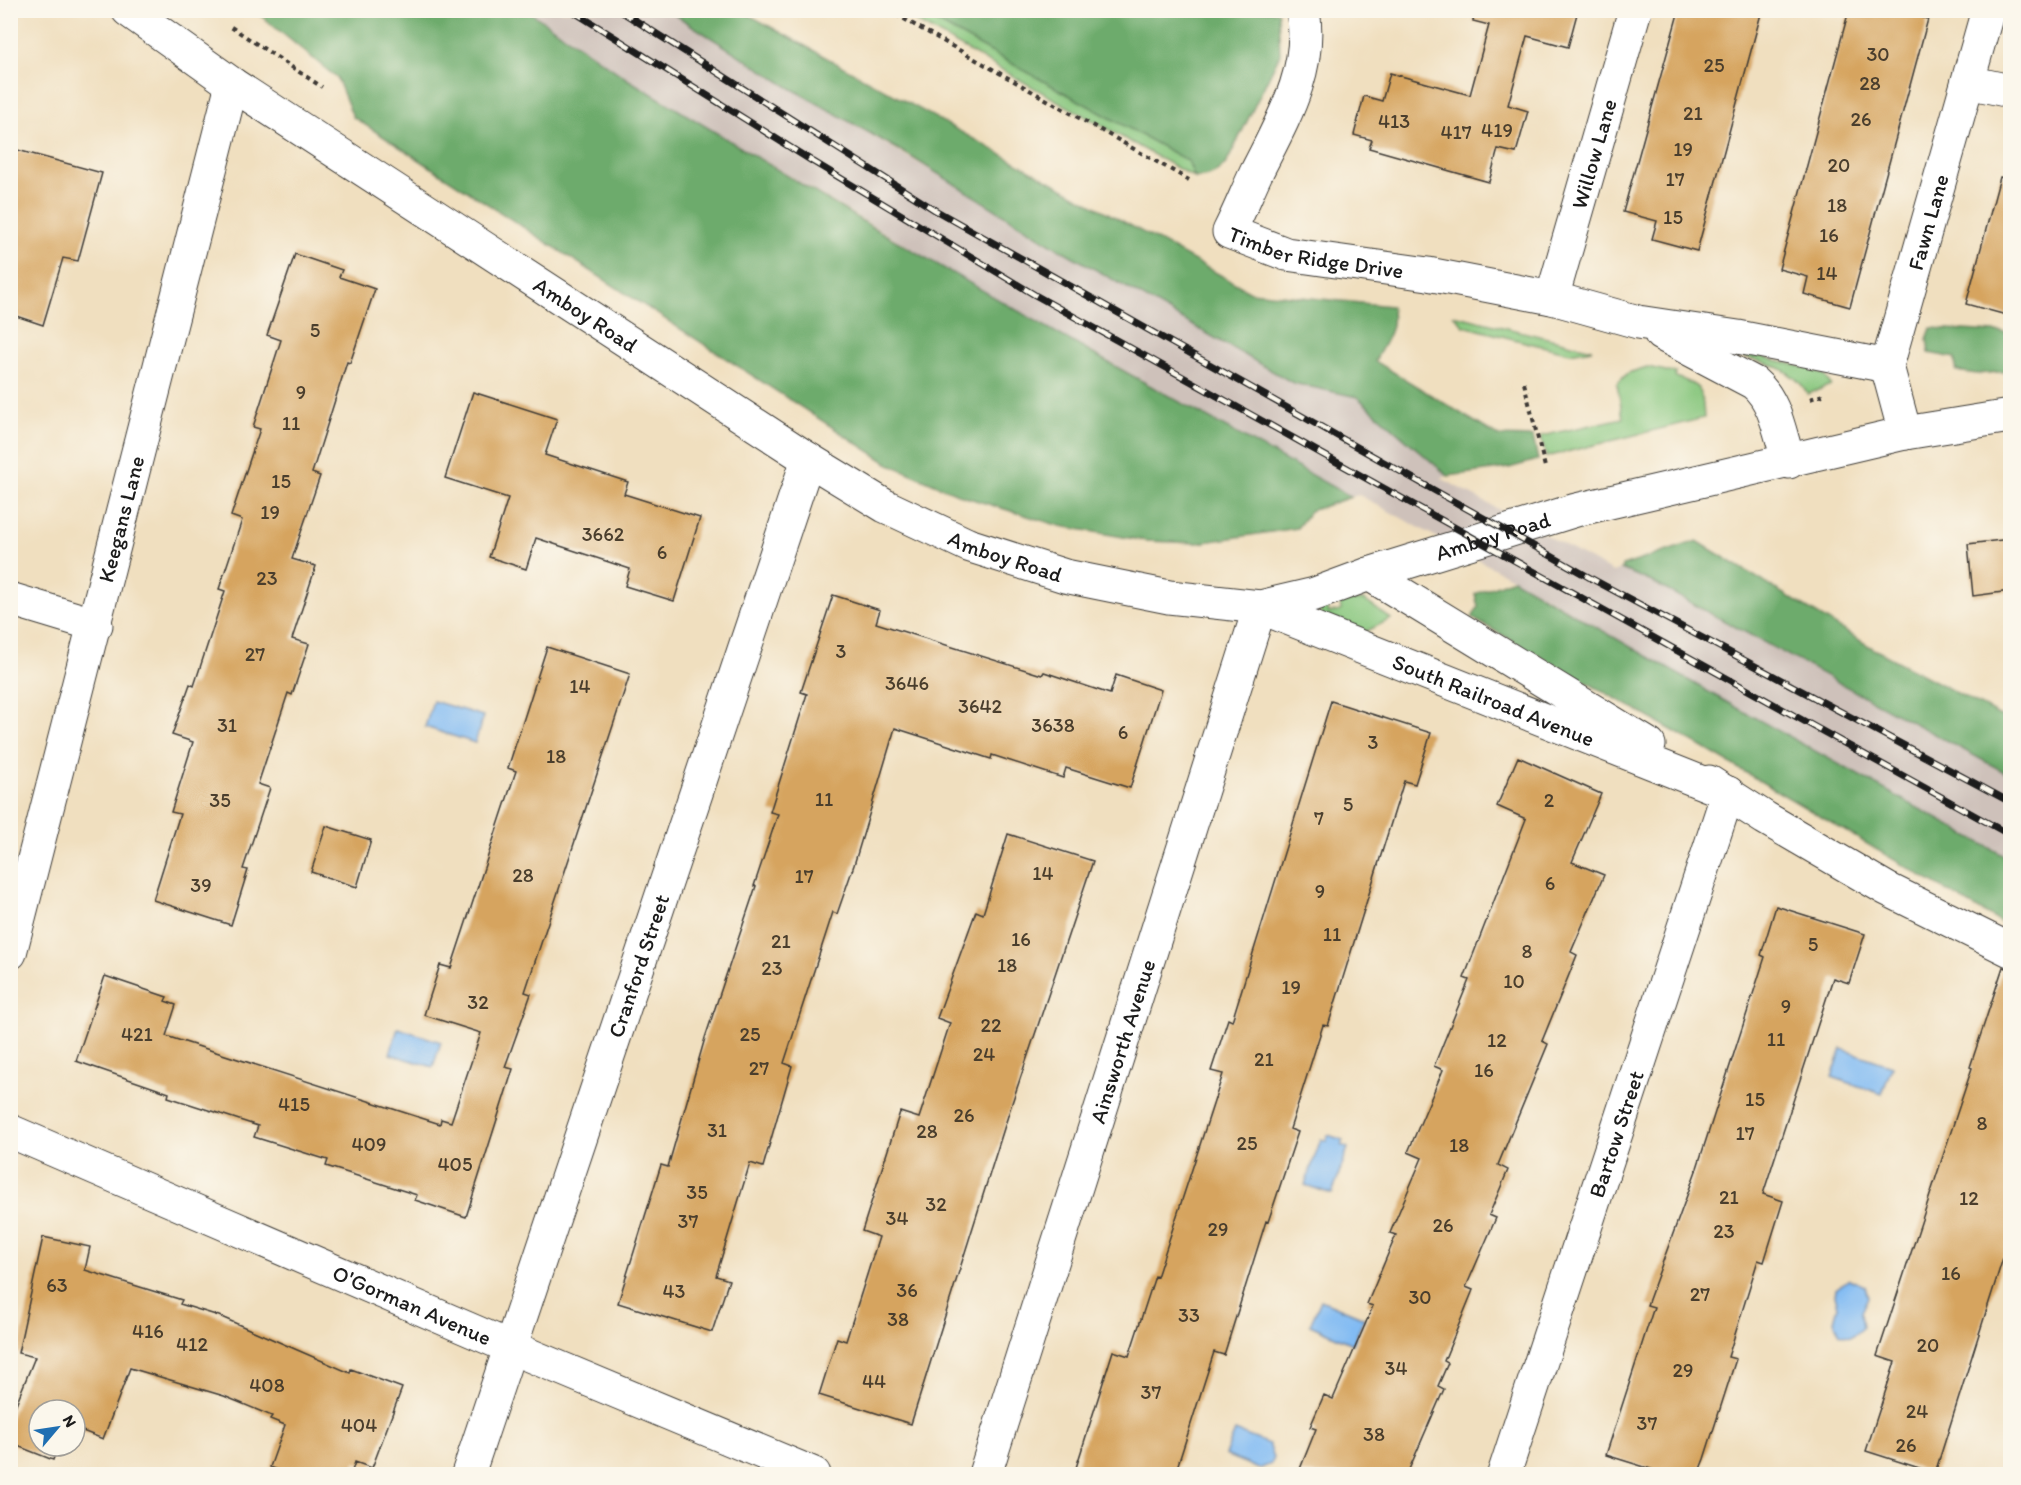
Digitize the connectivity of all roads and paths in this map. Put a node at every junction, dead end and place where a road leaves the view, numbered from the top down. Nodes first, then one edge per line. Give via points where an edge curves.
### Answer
1 (128, 10) edge
2 (888, 10) edge
3 (1303, 10) edge
4 (1635, 10) edge
5 (1988, 10) edge
6 (231, 27) dead end
7 (1968, 82) junction
8 (232, 84) junction
9 (322, 87) dead end
10 (2010, 91) edge
11 (1189, 180) dead end
12 (1552, 298) junction
13 (1638, 322) junction
14 (1887, 366) junction
15 (1524, 383) dead end
16 (2010, 416) edge
17 (1905, 434) junction
18 (808, 459) junction
19 (1789, 462) junction
20 (1545, 466) dead end
21 (1369, 574) junction
22 (10, 600) edge
23 (1260, 607) junction
24 (96, 626) junction
25 (1728, 793) junction
26 (2010, 950) edge
27 (10, 953) edge
28 (10, 1131) edge
29 (510, 1347) junction
30 (468, 1474) edge
31 (814, 1474) edge
32 (985, 1474) edge
33 (1504, 1474) edge

1 - 8 street, Amboy Road
2 - 11 path
3 - 12 street, Timber Ridge Drive via 1303,67 1292,102 1228,232 1286,254 1428,274
4 - 12 street, Willow Lane
5 - 7 street, Fawn Lane
6 - 9 path
7 - 10 street
7 - 14 street, Fawn Lane
8 - 18 street, Amboy Road
8 - 24 street, Keegans Lane
12 - 13 street, Timber Ridge Drive
13 - 14 street, Timber Ridge Drive
13 - 19 street, Timber Ridge Drive via 1762,389
14 - 17 street
15 - 20 path
16 - 17 street, Amboy Road
17 - 19 street, Amboy Road
18 - 23 street, Amboy Road via 885,506 968,545 1065,576 1169,597
18 - 29 street, Cranford Street
19 - 21 street, Amboy Road via 1576,510
21 - 23 street, Amboy Road via 1316,594
21 - 25 street, South Railroad Avenue
22 - 24 street
23 - 25 street, South Railroad Avenue
23 - 32 street, Ainsworth Avenue
24 - 27 street, Keegans Lane
25 - 26 street, South Railroad Avenue via 1887,889
25 - 33 street, Bartow Street
28 - 29 street, O'Gorman Avenue
29 - 30 street, Cranford Street
29 - 31 street, O'Gorman Avenue

